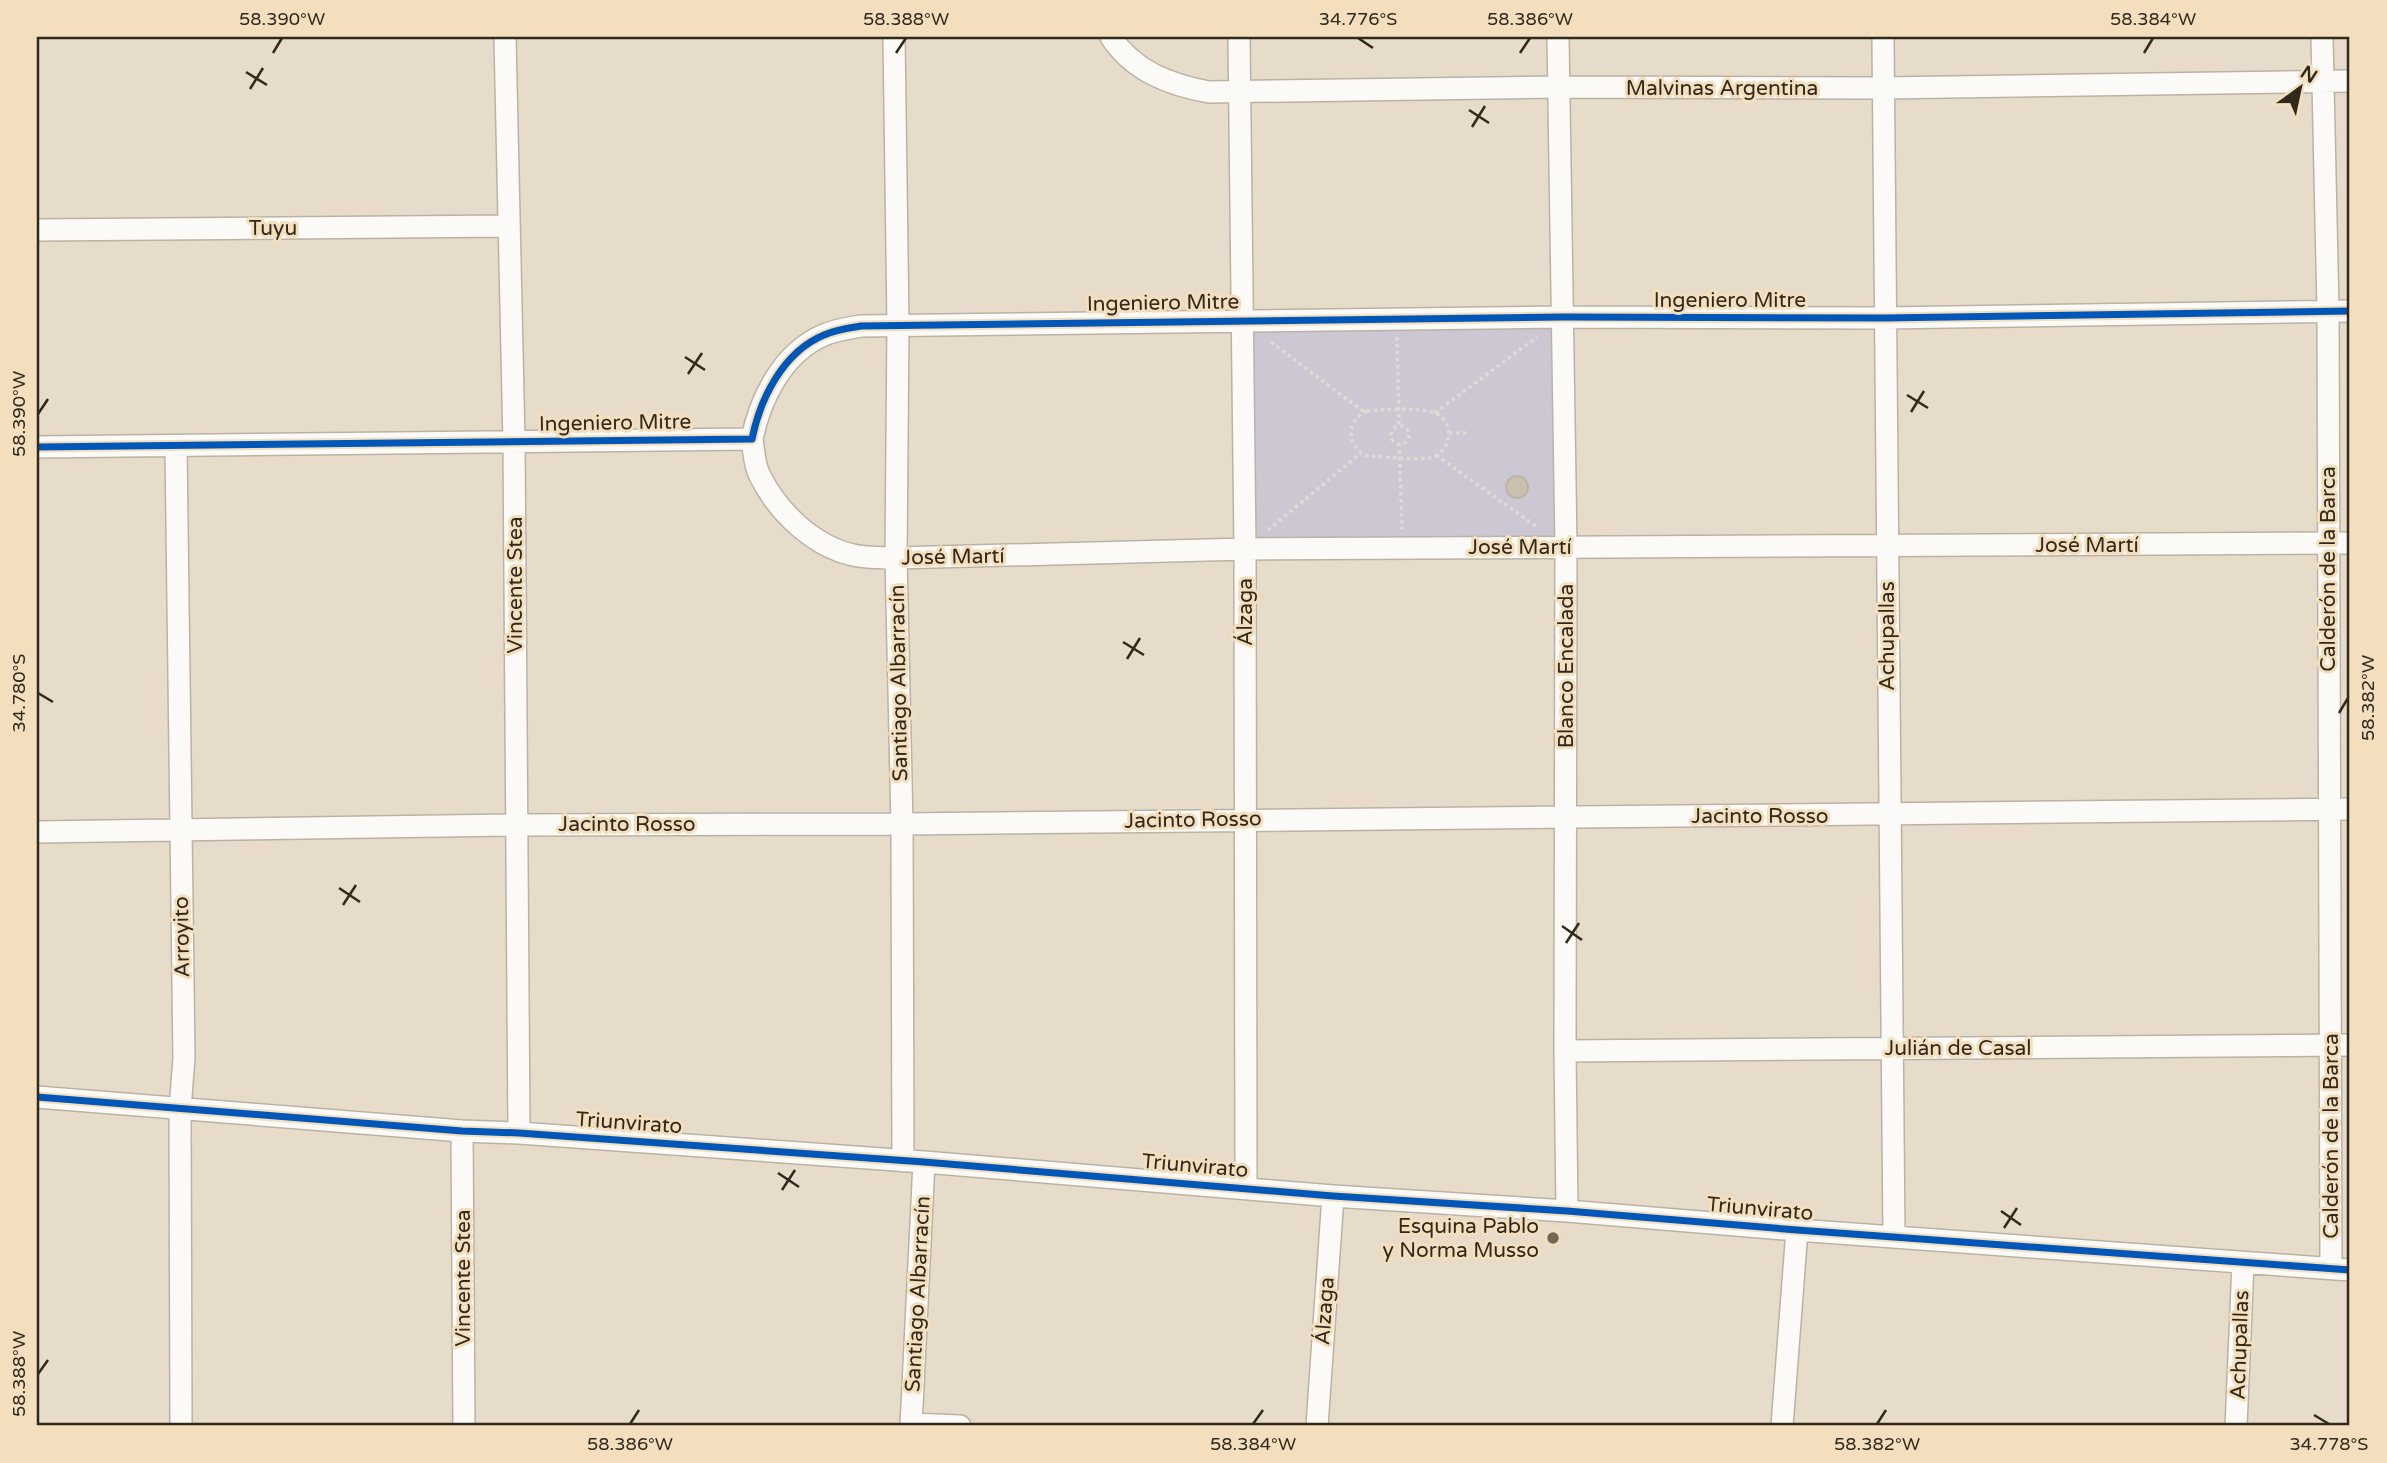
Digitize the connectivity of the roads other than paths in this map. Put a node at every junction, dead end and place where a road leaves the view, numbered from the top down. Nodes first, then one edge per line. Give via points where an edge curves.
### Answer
1 (505, 37) edge
2 (894, 37) edge
3 (1111, 37) edge
4 (1239, 37) edge
5 (1558, 37) edge
6 (1883, 37) edge
7 (2322, 37) edge
8 (2323, 81) junction
9 (2350, 81) edge
10 (1558, 88) junction
11 (1883, 88) junction
12 (1240, 92) junction
13 (509, 226) junction
14 (37, 230) edge
15 (2328, 311) junction
16 (2350, 311) edge
17 (1563, 317) junction
18 (1884, 318) junction
19 (1242, 320) junction
20 (898, 324) junction
21 (752, 439) junction
22 (514, 442) junction
23 (37, 447) edge
24 (176, 447) junction
25 (2328, 543) junction
26 (2350, 543) edge
27 (1887, 546) junction
28 (1566, 547) junction
29 (1245, 550) junction
30 (896, 558) junction
31 (2340, 809) edge
32 (1889, 815) junction
33 (1567, 816) junction
34 (1245, 819) junction
35 (902, 824) junction
36 (517, 825) junction
37 (181, 830) junction
38 (37, 832) edge
39 (2340, 1045) edge
40 (1892, 1048) junction
41 (1565, 1051) junction
42 (37, 1097) edge
43 (180, 1109) junction
44 (461, 1130) junction
45 (519, 1133) junction
46 (914, 1161) junction
47 (1246, 1188) junction
48 (1333, 1196) junction
49 (1567, 1211) junction
50 (1797, 1230) junction
51 (1894, 1236) junction
52 (2243, 1264) junction
53 (2340, 1269) edge
54 (911, 1425) edge
55 (181, 1426) edge
56 (464, 1426) edge
57 (960, 1426) edge
58 (1317, 1426) edge
59 (1782, 1426) edge
60 (2236, 1426) edge

1 - 13 street, Vincente Stea
2 - 20 street, Santiago Albarracín
3 - 12 street, Malvinas Argentina via 1153,76 1180,87
4 - 12 street, Álzaga
5 - 10 street, Blanco Encalada
6 - 11 street, Achupallas
7 - 8 street, Calderón de la Barca
8 - 9 street, Malvinas Argentina
8 - 11 street, Malvinas Argentina
8 - 15 street, Calderón de la Barca
10 - 11 street, Malvinas Argentina
10 - 12 street, Malvinas Argentina
10 - 17 street, Blanco Encalada
11 - 18 street, Achupallas
12 - 19 street, Álzaga
13 - 14 street, Tuyu
13 - 22 street, Vincente Stea
15 - 16 street, Ingeniero Mitre
15 - 18 street, Ingeniero Mitre
15 - 25 street, Calderón de la Barca
17 - 18 street, Ingeniero Mitre
17 - 19 street, Ingeniero Mitre
17 - 28 street, Blanco Encalada
18 - 27 street, Achupallas
19 - 20 street, Ingeniero Mitre
19 - 29 street, Álzaga
20 - 21 street, Ingeniero Mitre via 837,330 802,349 768,392
20 - 30 street, Santiago Albarracín
21 - 22 street, Ingeniero Mitre
21 - 30 street, José Martí via 759,475 774,499 812,537 854,555
22 - 24 street, Ingeniero Mitre
22 - 36 street, Vincente Stea
23 - 24 street, Ingeniero Mitre
24 - 37 street, Arroyito
25 - 26 street, José Martí
25 - 27 street, José Martí
25 - 31 street, Calderón de la Barca
27 - 28 street, José Martí
27 - 32 street, Achupallas
28 - 29 street, José Martí
28 - 33 street, Blanco Encalada
29 - 30 street, José Martí
29 - 34 street, Álzaga
30 - 35 street, Santiago Albarracín
31 - 32 street, Jacinto Rosso
31 - 39 street, Calderón de la Barca
32 - 33 street, Jacinto Rosso
32 - 40 street, Achupallas
33 - 34 street, Jacinto Rosso
33 - 41 street, Blanco Encalada
34 - 35 street, Jacinto Rosso
34 - 47 street, Álzaga
35 - 36 street, Jacinto Rosso
35 - 46 street, Santiago Albarracín
36 - 37 street, Jacinto Rosso
36 - 45 street, Vincente Stea
37 - 38 street, Jacinto Rosso
37 - 43 street, Arroyito via 184,1058
39 - 40 street, Julián de Casal
39 - 53 street, Calderón de la Barca
40 - 41 street, Julián de Casal
40 - 51 street, Achupallas
41 - 49 street, Blanco Encalada
42 - 43 street, Triunvirato
43 - 44 street, Triunvirato
43 - 55 street, Arroyito
44 - 45 street, Triunvirato
44 - 56 street, Vincente Stea
45 - 46 street, Triunvirato
46 - 47 street, Triunvirato
46 - 54 street, Santiago Albarracín
47 - 48 street, Triunvirato
48 - 49 street, Triunvirato
48 - 58 street, Álzaga
49 - 50 street, Triunvirato
50 - 51 street, Triunvirato
50 - 59 street
51 - 52 street, Triunvirato
52 - 53 street, Triunvirato
52 - 60 street, Achupallas
54 - 57 street

